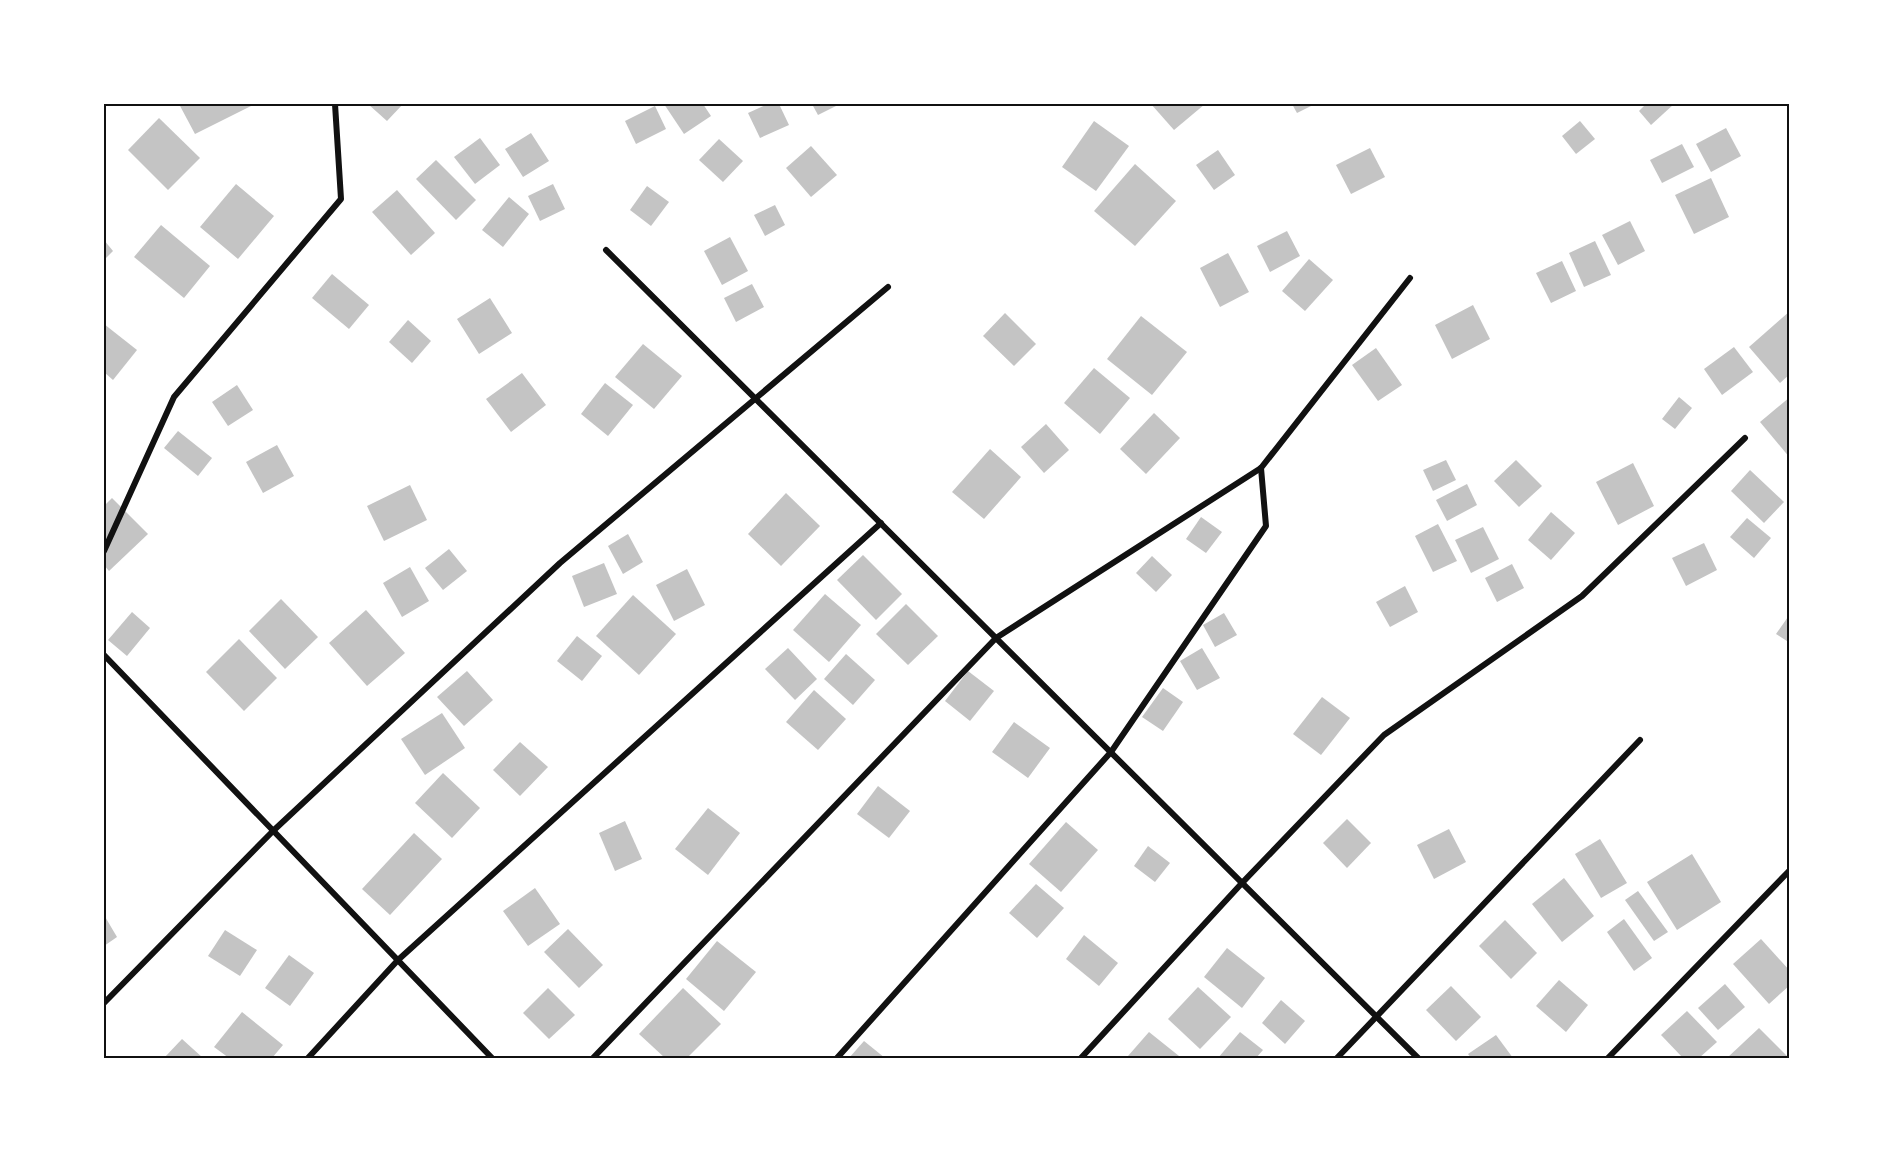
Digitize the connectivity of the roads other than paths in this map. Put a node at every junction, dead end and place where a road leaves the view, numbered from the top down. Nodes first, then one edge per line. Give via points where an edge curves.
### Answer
1 (335, 104) edge
2 (606, 250) dead end
3 (1410, 278) dead end
4 (888, 287) dead end
5 (756, 398) junction
6 (1745, 438) dead end
7 (1261, 468) junction
8 (881, 523) junction
9 (104, 551) edge
10 (996, 638) junction
11 (104, 655) edge
12 (1640, 740) dead end
13 (1111, 752) junction
14 (273, 831) junction
15 (1790, 870) edge
16 (1242, 883) junction
17 (398, 960) junction
18 (104, 1003) edge
19 (1375, 1016) junction
20 (308, 1059) edge
21 (492, 1059) edge
22 (593, 1059) edge
23 (837, 1059) edge
24 (1081, 1059) edge
25 (1337, 1059) edge
26 (1418, 1059) edge
27 (1608, 1059) edge

1 - 9 street via 341,199 174,397
2 - 5 street
3 - 7 street
4 - 5 street
5 - 8 street
5 - 14 street via 560,563
6 - 16 street via 1582,596 1384,735
7 - 10 street
7 - 13 street via 1266,526
8 - 10 street
8 - 17 street
10 - 13 street
10 - 22 street
11 - 14 street
12 - 19 street
13 - 16 street
13 - 23 street
14 - 17 street
14 - 18 street
15 - 27 street
16 - 19 street
16 - 24 street
17 - 20 street
17 - 21 street
19 - 25 street
19 - 26 street

